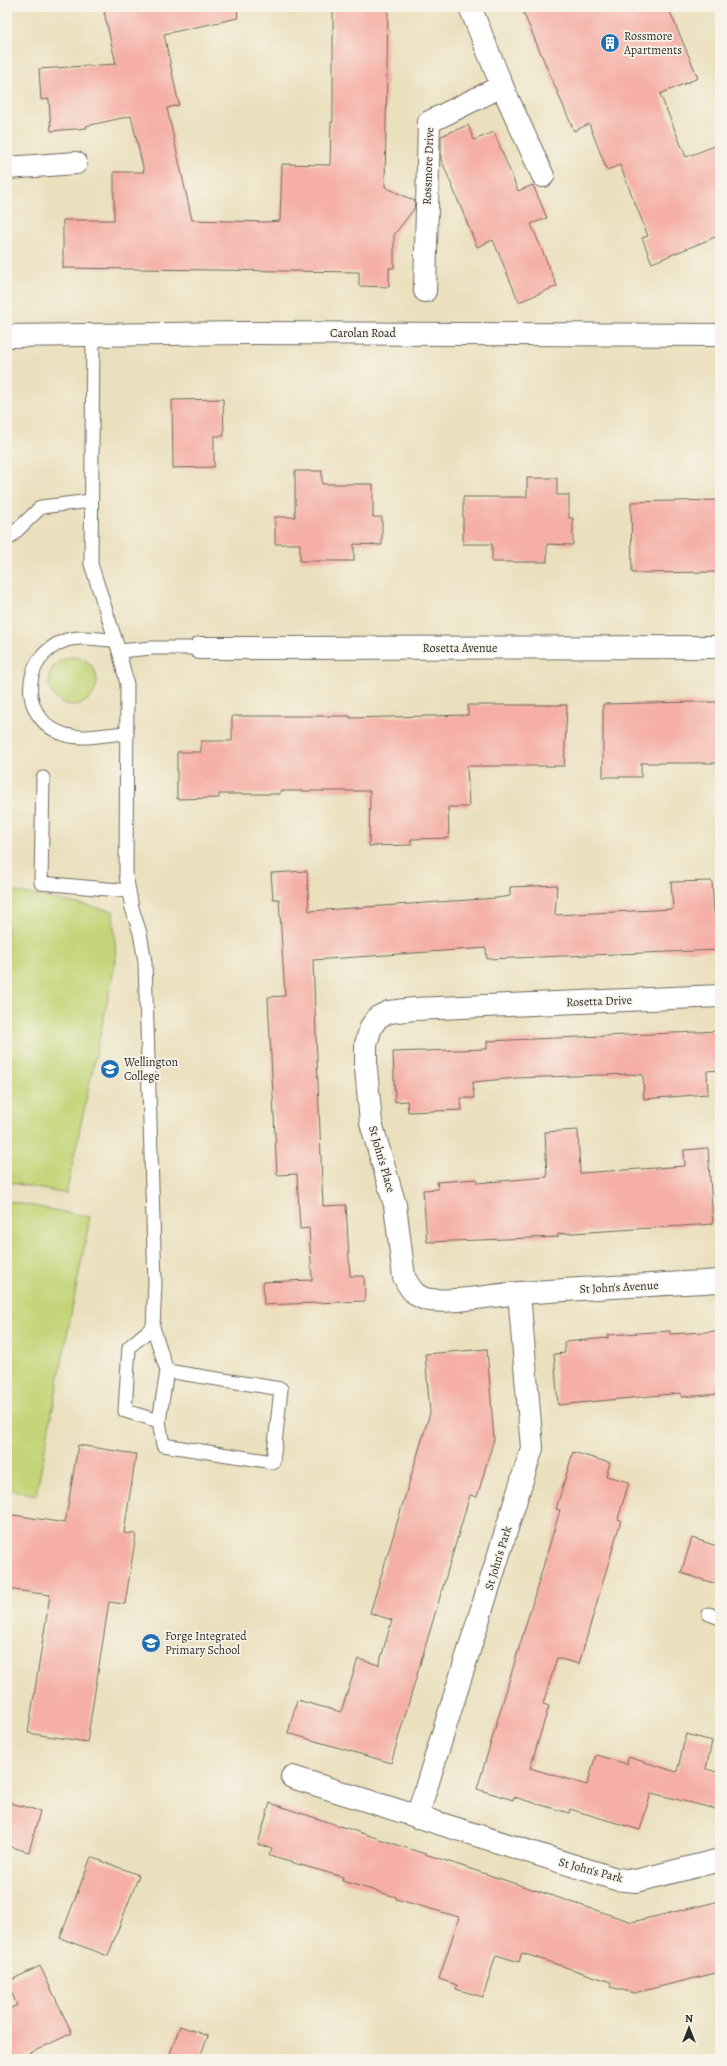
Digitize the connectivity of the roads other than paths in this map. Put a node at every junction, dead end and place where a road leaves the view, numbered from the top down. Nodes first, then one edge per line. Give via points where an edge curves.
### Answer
1 (470, 7) edge
2 (502, 86) junction
3 (76, 163) dead end
4 (7, 168) edge
5 (543, 176) dead end
6 (425, 291) dead end
7 (93, 334) junction
8 (720, 335) edge
9 (7, 336) edge
10 (91, 501) junction
11 (7, 540) edge
12 (117, 646) junction
13 (720, 647) edge
14 (200, 648) joint
15 (127, 733) junction
16 (43, 778) dead end
17 (129, 891) junction
18 (720, 996) edge
19 (477, 1007) joint
20 (720, 1281) edge
21 (519, 1293) junction
22 (153, 1327) junction
23 (167, 1371) junction
24 (160, 1421) junction
25 (292, 1777) dead end
26 (417, 1817) junction
27 (720, 1860) edge

1 - 2 street
2 - 5 street
2 - 6 street, Rossmore Drive via 429,122
3 - 4 street
7 - 8 street, Carolan Road
7 - 9 street, Carolan Road
7 - 10 lane
10 - 11 lane via 41,507
10 - 12 lane via 90,564
12 - 14 lane
12 - 15 lane via 127,684
12 - 15 lane via 81,639 64,641 46,651 35,665 30,680 30,696 45,723 66,735
13 - 14 street, Rosetta Avenue
15 - 17 lane via 126,875
16 - 17 lane via 41,883
17 - 22 lane via 140,933 147,993 155,1283
18 - 19 street, Rosetta Drive
19 - 21 street, St John's Place via 414,1009 389,1012 378,1017 371,1027 366,1044 372,1123 395,1205 404,1277 409,1288 416,1296 430,1300
20 - 21 street, St John's Avenue
21 - 26 street, St John's Park via 532,1448
22 - 23 lane
22 - 24 lane via 129,1347 125,1411
23 - 24 lane
23 - 24 lane via 281,1389 273,1462 163,1445
25 - 26 street, St John's Park
26 - 27 street, St John's Park via 616,1879 636,1881

